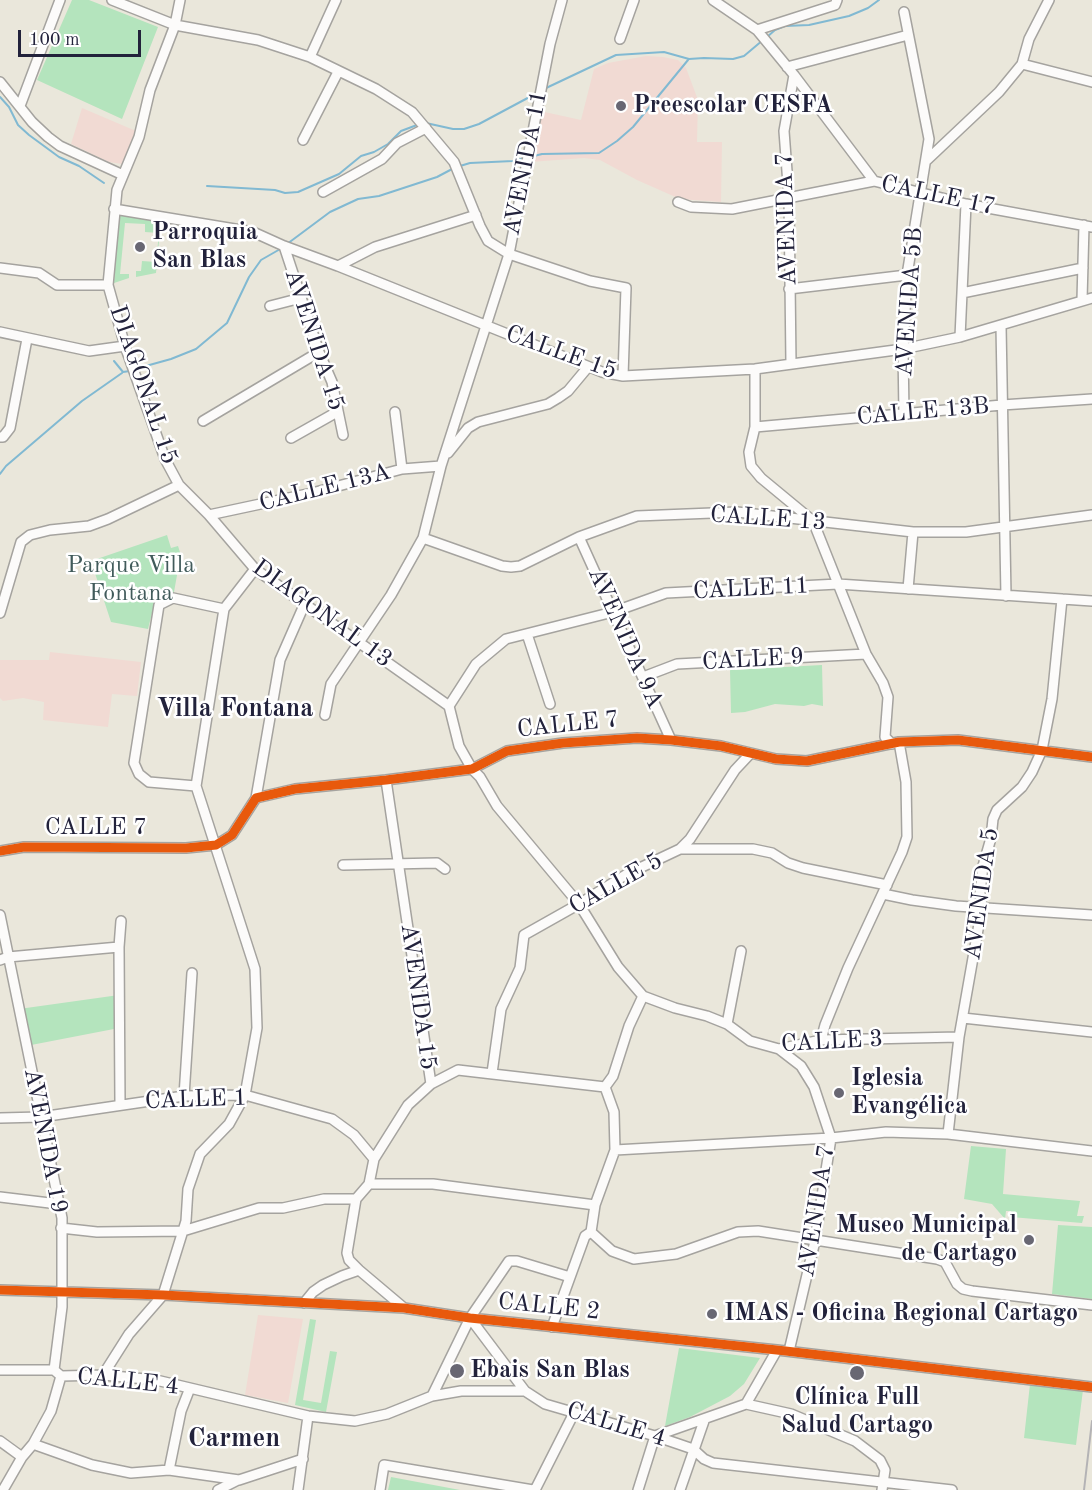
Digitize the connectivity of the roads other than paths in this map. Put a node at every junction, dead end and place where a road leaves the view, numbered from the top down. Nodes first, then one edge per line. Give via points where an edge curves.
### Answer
1 (60, 0) edge
2 (112, 0) edge
3 (180, 0) edge
4 (336, 0) edge
5 (562, 0) edge
6 (634, 0) edge
7 (713, 0) edge
8 (837, 0) edge
9 (1049, 0) edge
10 (904, 12) dead end
11 (175, 25) junction
12 (757, 30) junction
13 (908, 35) junction
14 (620, 39) dead end
15 (310, 57) junction
16 (1022, 64) junction
17 (791, 71) junction
18 (338, 72) junction
19 (0, 82) edge
20 (1092, 82) edge
21 (20, 106) junction
22 (426, 128) junction
23 (303, 140) dead end
24 (927, 160) junction
25 (123, 176) junction
26 (874, 181) junction
27 (323, 192) dead end
28 (919, 193) junction
29 (789, 198) junction
30 (678, 202) dead end
31 (966, 204) junction
32 (114, 209) junction
33 (476, 215) junction
34 (1088, 226) edge
35 (284, 246) junction
36 (509, 254) junction
37 (338, 266) junction
38 (0, 268) edge
39 (1083, 268) junction
40 (907, 275) junction
41 (108, 285) junction
42 (789, 289) junction
43 (962, 293) junction
44 (301, 298) junction
45 (1087, 299) edge
46 (270, 306) dead end
47 (487, 326) junction
48 (1001, 326) junction
49 (0, 332) edge
50 (960, 338) junction
51 (27, 339) junction
52 (125, 346) junction
53 (903, 349) junction
54 (319, 352) junction
55 (791, 364) junction
56 (588, 367) junction
57 (755, 369) junction
58 (623, 376) junction
59 (1092, 399) edge
60 (1002, 405) junction
61 (337, 412) junction
62 (395, 412) dead end
63 (904, 415) junction
64 (203, 421) dead end
65 (755, 427) junction
66 (343, 435) dead end
67 (1, 437) edge
68 (291, 438) dead end
69 (443, 461) junction
70 (402, 469) junction
71 (179, 485) junction
72 (209, 514) junction
73 (1092, 515) edge
74 (813, 522) junction
75 (1005, 527) junction
76 (913, 532) junction
77 (579, 537) junction
78 (423, 538) junction
79 (255, 568) junction
80 (4, 584) edge
81 (838, 584) junction
82 (908, 589) junction
83 (1006, 596) junction
84 (1062, 598) junction
85 (1092, 601) edge
86 (305, 603) junction
87 (224, 609) junction
88 (614, 612) junction
89 (0, 613) edge
90 (527, 634) junction
91 (358, 642) junction
92 (866, 654) junction
93 (643, 677) junction
94 (550, 704) dead end
95 (449, 706) junction
96 (325, 715) dead end
97 (671, 740) junction
98 (895, 743) junction
99 (1042, 750) junction
100 (750, 754) junction
101 (1092, 757) edge
102 (472, 769) junction
103 (386, 780) junction
104 (196, 786) junction
105 (256, 798) junction
106 (216, 845) junction
107 (680, 849) junction
108 (0, 851) edge
109 (399, 865) junction
110 (343, 866) dead end
111 (445, 868) dead end
112 (885, 889) junction
113 (579, 904) junction
114 (982, 907) junction
115 (0, 915) edge
116 (1092, 915) edge
117 (121, 921) dead end
118 (119, 947) junction
119 (741, 951) dead end
120 (4, 959) edge
121 (192, 973) dead end
122 (643, 996) junction
123 (963, 1018) junction
124 (727, 1024) junction
125 (1092, 1032) edge
126 (960, 1037) junction
127 (821, 1040) junction
128 (779, 1049) junction
129 (492, 1074) junction
130 (431, 1084) junction
131 (605, 1087) junction
132 (245, 1095) junction
133 (184, 1096) junction
134 (120, 1104) junction
135 (41, 1117) junction
136 (0, 1118) edge
137 (948, 1134) junction
138 (831, 1138) junction
139 (615, 1150) junction
140 (1092, 1151) edge
141 (374, 1159) junction
142 (369, 1184) junction
143 (0, 1197) edge
144 (356, 1199) junction
145 (58, 1203) junction
146 (595, 1205) junction
147 (61, 1228) junction
148 (183, 1231) junction
149 (591, 1232) junction
150 (815, 1241) junction
151 (359, 1270) junction
152 (570, 1277) junction
153 (0, 1290) edge
154 (61, 1294) junction
155 (163, 1295) junction
156 (304, 1303) junction
157 (1092, 1305) edge
158 (404, 1308) junction
159 (470, 1318) junction
160 (485, 1320) junction
161 (552, 1327) junction
162 (478, 1328) junction
163 (777, 1350) junction
164 (789, 1351) junction
165 (0, 1370) edge
166 (58, 1373) junction
167 (103, 1375) junction
168 (1092, 1387) edge
169 (190, 1388) junction
170 (525, 1391) junction
171 (432, 1396) junction
172 (746, 1404) junction
173 (574, 1413) junction
174 (308, 1416) junction
175 (704, 1420) junction
176 (655, 1436) junction
177 (0, 1441) edge
178 (33, 1444) junction
179 (693, 1449) junction
180 (22, 1456) junction
181 (303, 1459) junction
182 (169, 1470) junction
183 (238, 1480) junction
184 (883, 1486) edge
185 (3, 1490) edge
186 (218, 1490) edge
187 (298, 1490) edge
188 (380, 1490) edge
189 (534, 1490) edge
190 (638, 1490) edge
191 (680, 1490) edge
192 (952, 1490) edge

1 - 21 street
2 - 11 street
3 - 11 street
4 - 15 street
5 - 36 street, AVENIDA 11
6 - 14 street
7 - 12 street
8 - 12 street via 835,5
9 - 16 street via 1029,39
10 - 13 street, AVENIDA 5B
11 - 15 street via 258,40
11 - 25 street via 150,90 140,137
12 - 17 street
13 - 17 street
13 - 24 street, AVENIDA 5B via 929,139
15 - 18 street
16 - 20 street
16 - 24 street via 999,92
17 - 26 street
17 - 29 street, AVENIDA 7 via 784,131
18 - 22 street via 376,88 412,112
18 - 23 street
19 - 21 street
21 - 25 street via 60,146
22 - 27 street
22 - 33 street via 454,162
24 - 28 street, AVENIDA 5B
25 - 32 street
26 - 28 street, CALLE 17
26 - 29 street, CALLE 17
28 - 31 street, CALLE 17
28 - 40 street, AVENIDA 5B
29 - 30 street, CALLE 17 via 732,209 691,207
29 - 42 street, AVENIDA 7
31 - 34 street, CALLE 17
31 - 43 street
32 - 35 street, CALLE 15 via 253,232
32 - 41 street
33 - 36 street via 488,240
33 - 37 street via 375,247
34 - 39 street
35 - 37 street, CALLE 15
35 - 44 street, AVENIDA 15
36 - 47 street, AVENIDA 11
36 - 58 street via 590,281 626,288
37 - 47 street, CALLE 15
38 - 41 street via 39,273 57,285
39 - 43 street
39 - 45 street
40 - 42 street
40 - 53 street, AVENIDA 5B
41 - 52 street, DIAGONAL 15
42 - 55 street, AVENIDA 7
43 - 50 street
44 - 46 street
44 - 54 street, AVENIDA 15
45 - 48 street, CALLE 15
47 - 56 street, CALLE 15
47 - 69 street, AVENIDA 11
48 - 50 street, CALLE 15
48 - 60 street
49 - 51 street
50 - 53 street, CALLE 15
51 - 52 street via 89,351
51 - 67 street via 10,428
52 - 71 street, DIAGONAL 15 via 165,459
53 - 55 street, CALLE 15
53 - 63 street, AVENIDA 5B
54 - 61 street, AVENIDA 15 via 332,382
54 - 64 street
55 - 57 street, CALLE 15
56 - 58 street, CALLE 15
56 - 69 street via 568,391 548,404 493,416 468,428
57 - 58 street, CALLE 15
57 - 65 street
59 - 60 street, CALLE 13B
60 - 63 street, CALLE 13B
60 - 75 street
61 - 66 street, AVENIDA 15
61 - 68 street
62 - 70 street
63 - 65 street, CALLE 13B
65 - 74 street via 750,466
69 - 70 street, CALLE 13A
69 - 78 street, AVENIDA 11
70 - 72 street, CALLE 13A
71 - 72 street, DIAGONAL 13
71 - 80 street via 89,526 30,535 21,542
72 - 79 street, DIAGONAL 13
73 - 75 street, CALLE 13
74 - 76 street, CALLE 13
74 - 77 street, CALLE 13 via 737,512 637,516
74 - 81 street
75 - 76 street, CALLE 13
75 - 83 street
76 - 82 street
77 - 78 street, CALLE 13 via 511,567
77 - 88 street, AVENIDA 9A
78 - 91 street, AVENIDA 11 via 391,595
79 - 86 street, DIAGONAL 13
79 - 87 street
80 - 89 street
81 - 82 street, CALLE 11
81 - 88 street, CALLE 11 via 666,593
81 - 92 street
82 - 83 street, CALLE 11
83 - 84 street, CALLE 11
84 - 85 street, CALLE 11
84 - 99 street, AVENIDA 5 via 1052,699
86 - 91 street, DIAGONAL 13
86 - 105 street via 280,660
87 - 104 street
87 - 104 street via 173,598 159,604 134,763 138,774 149,782
88 - 90 street, CALLE 11
88 - 93 street, AVENIDA 9A
90 - 94 street
90 - 95 street, CALLE 11 via 506,639 476,664
91 - 95 street, DIAGONAL 13
91 - 96 street via 331,684
92 - 93 street, CALLE 9 via 677,664
92 - 98 street via 888,697 885,737
93 - 97 street, AVENIDA 9A
95 - 102 street via 459,746
97 - 100 street, CALLE 7
97 - 102 street, CALLE 7 via 637,738 507,751
98 - 99 street, CALLE 7 via 958,740
98 - 100 street, CALLE 7 via 807,761
98 - 112 street via 906,782 907,837
99 - 101 street, CALLE 7
99 - 114 street, AVENIDA 5 via 1022,787 997,810 993,819 983,866
100 - 107 street
102 - 103 street, CALLE 7
102 - 113 street via 497,806
103 - 105 street, CALLE 7 via 295,789
103 - 109 street, AVENIDA 15
104 - 106 street
105 - 106 street via 232,835
106 - 108 street, CALLE 7 via 24,847
106 - 132 street via 255,969 257,1028
107 - 112 street, CALLE 5 via 753,849 772,853 803,868
107 - 113 street, CALLE 5 via 627,874
109 - 110 street
109 - 111 street via 437,863
109 - 130 street, AVENIDA 15
112 - 114 street, CALLE 5 via 934,903
112 - 127 street via 848,968
113 - 122 street via 618,967
113 - 129 street, CALLE 5 via 524,935 520,968 501,1009
114 - 116 street, CALLE 5
114 - 123 street, AVENIDA 5
115 - 120 street, AVENIDA 19
117 - 118 street
118 - 120 street
118 - 134 street
119 - 124 street
120 - 135 street, AVENIDA 19
121 - 133 street
122 - 124 street, CALLE 3
122 - 131 street via 613,1076
123 - 125 street
123 - 126 street, AVENIDA 5
124 - 128 street, CALLE 3 via 750,1041
126 - 127 street, CALLE 3
126 - 137 street, AVENIDA 5
127 - 128 street, CALLE 3
128 - 138 street, AVENIDA 7 via 801,1066 814,1087
129 - 130 street via 458,1070
129 - 131 street
130 - 141 street, AVENIDA 15 via 408,1105
131 - 139 street via 614,1112
132 - 133 street, CALLE 1
132 - 141 street, CALLE 1 via 332,1119 354,1135
132 - 148 street via 229,1124 200,1154 188,1189
133 - 134 street, CALLE 1
134 - 135 street, CALLE 1
135 - 136 street, CALLE 1
135 - 145 street, AVENIDA 19
137 - 138 street via 886,1132
137 - 140 street
138 - 139 street
138 - 150 street, AVENIDA 7
139 - 146 street
141 - 142 street, AVENIDA 15
142 - 144 street, AVENIDA 15
142 - 146 street via 433,1184
143 - 145 street
144 - 148 street via 259,1208
144 - 151 street via 347,1253
145 - 147 street, AVENIDA 19
146 - 149 street
147 - 148 street via 97,1232
147 - 154 street, AVENIDA 19
148 - 155 street
149 - 150 street via 612,1251 634,1259 676,1254 738,1232 758,1231
149 - 152 street via 585,1236
150 - 157 street via 937,1259 945,1262 957,1284 972,1291
150 - 164 street, AVENIDA 7
151 - 156 street via 323,1285
151 - 158 street
152 - 159 street via 509,1262
152 - 161 street
153 - 154 street, CALLE 2
154 - 155 street, CALLE 2
154 - 166 street, AVENIDA 19
155 - 156 street, CALLE 2
155 - 167 street via 129,1334
156 - 158 street, CALLE 2
158 - 159 street, CALLE 2
159 - 160 street, CALLE 2
159 - 162 street
159 - 171 street
160 - 161 street, CALLE 2
160 - 162 street
161 - 163 street, CALLE 2
162 - 170 street
163 - 164 street, CALLE 2
163 - 172 street
164 - 168 street, CALLE 2
165 - 166 street, CALLE 4
166 - 167 street, CALLE 4
166 - 178 street, AVENIDA 19 via 51,1411
167 - 169 street, CALLE 4
169 - 174 street, CALLE 4
169 - 182 street via 181,1411
170 - 171 street, CALLE 4 via 461,1391
170 - 173 street, CALLE 4 via 545,1404
171 - 174 street, CALLE 4 via 387,1414 355,1421
172 - 175 street
172 - 184 street via 791,1414 855,1441 880,1460 885,1470
173 - 176 street, CALLE 4
173 - 189 street
174 - 181 street
175 - 176 street
175 - 179 street
176 - 179 street, CALLE 4
176 - 190 street
177 - 180 street
178 - 180 street, AVENIDA 19
178 - 182 street via 92,1465 131,1473
179 - 184 street, CALLE 4 via 713,1463
179 - 191 street
180 - 185 street, AVENIDA 19
181 - 183 street
181 - 187 street
182 - 183 street
183 - 186 street
184 - 192 street, CALLE 4
188 - 189 street via 384,1465

